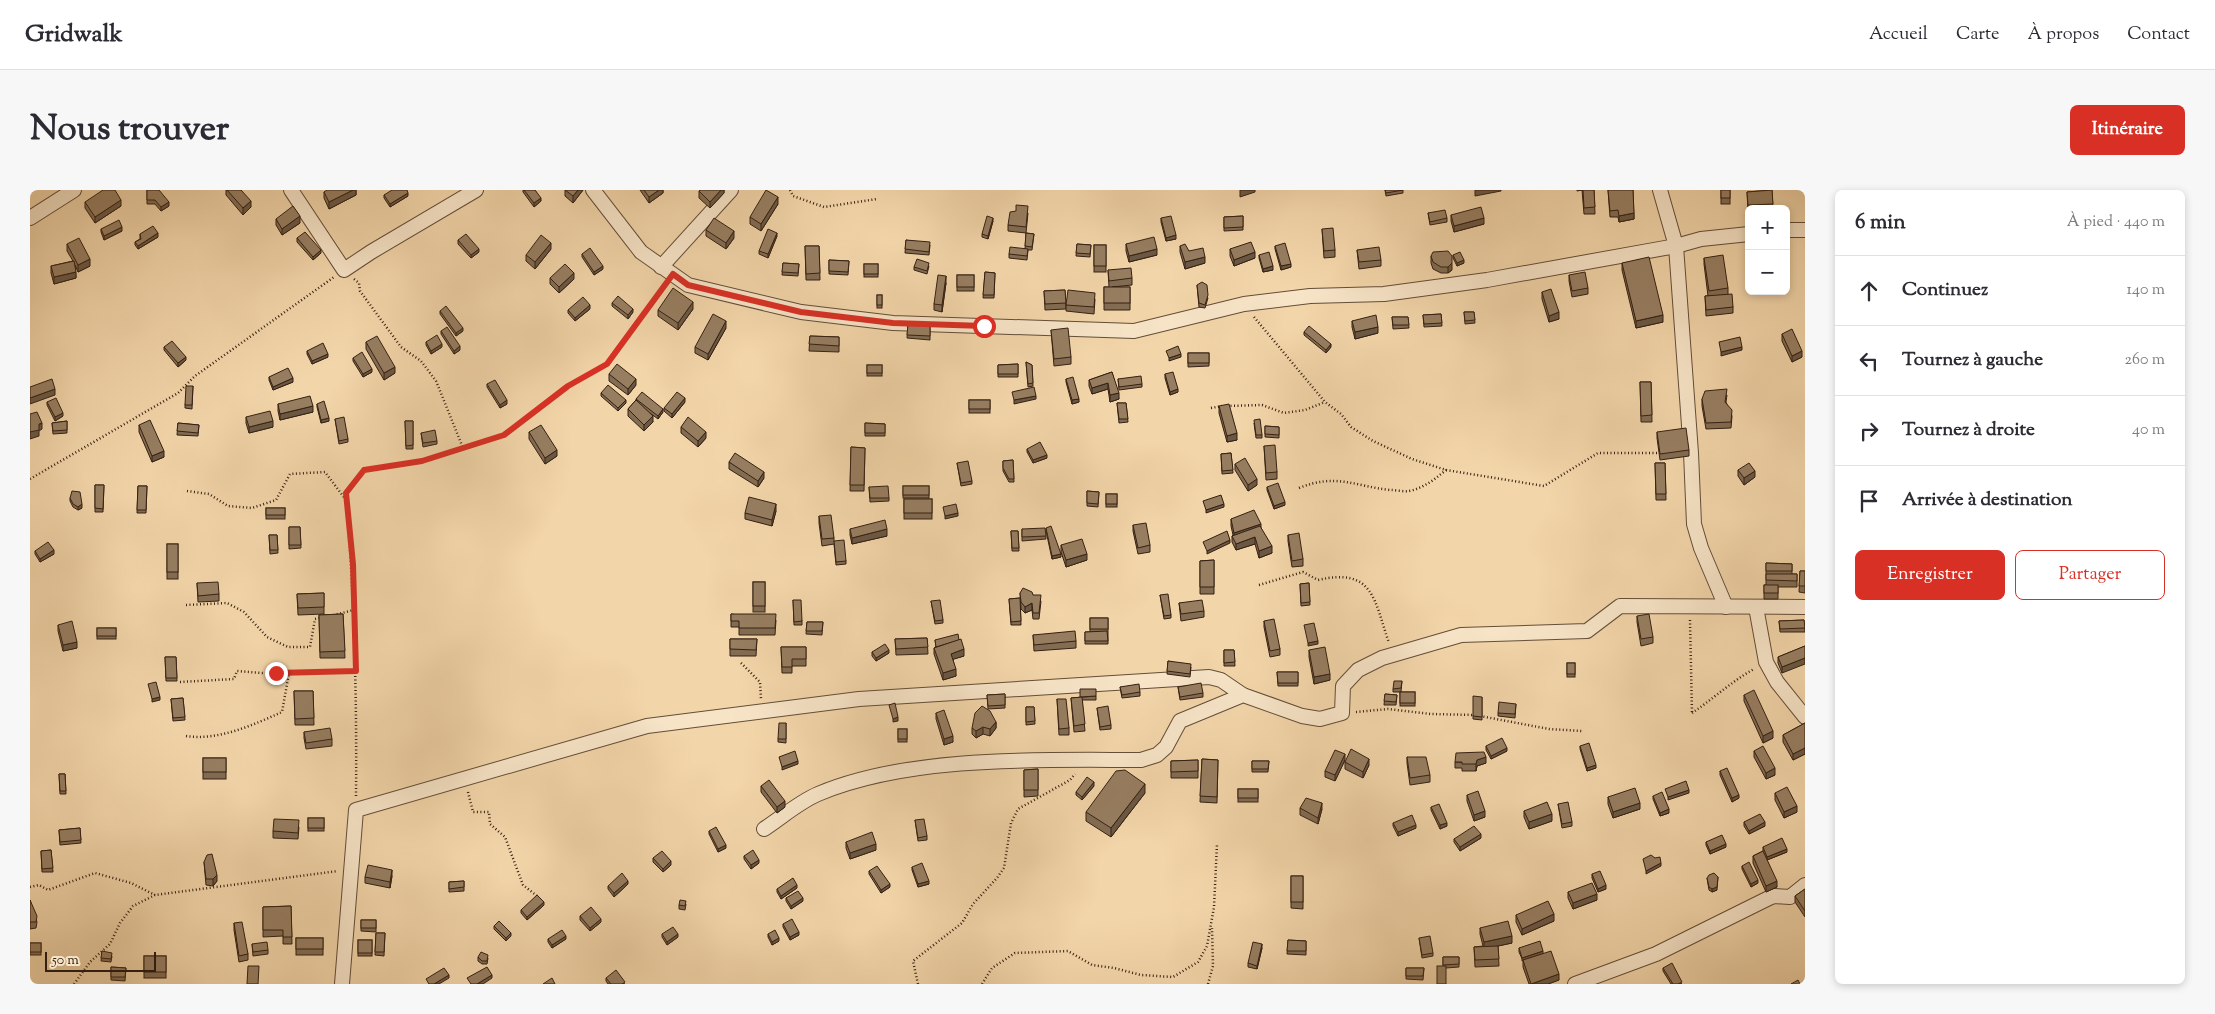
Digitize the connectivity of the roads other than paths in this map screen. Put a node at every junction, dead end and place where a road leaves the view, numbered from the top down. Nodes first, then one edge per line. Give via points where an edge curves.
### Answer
1 (74, 190) edge
2 (291, 190) edge
3 (476, 190) edge
4 (593, 190) edge
5 (731, 190) edge
6 (1660, 190) edge
7 (30, 218) edge
8 (1790, 230) edge
9 (1805, 230) edge
10 (1745, 234) edge
11 (1676, 246) junction
12 (667, 271) junction
13 (1726, 607) junction
14 (1756, 607) junction
15 (1805, 607) edge
16 (1243, 695) junction
17 (1805, 717) edge
18 (764, 829) dead end
19 (1805, 885) edge
20 (342, 984) edge
21 (1575, 984) edge

1 - 7 street
2 - 3 street via 344,270
4 - 12 street via 641,252
5 - 12 street
6 - 11 street
8 - 9 street
10 - 11 street via 1701,239
11 - 12 street via 1478,282 1384,294 1310,296 1244,304 1122,332 893,323 801,312 688,285
11 - 13 street via 1692,453 1694,524
13 - 14 street
13 - 16 street via 1620,606 1587,631 1461,635 1382,658 1358,670 1343,686 1342,713 1320,719
14 - 15 street
14 - 17 street via 1766,662 1777,682
16 - 18 street via 1180,721 1166,747 1157,755 1141,760 1028,760 937,766 876,776 818,794
16 - 20 street via 1221,680 1208,677 859,699 766,710 647,726 356,810
19 - 21 street via 1790,897 1768,898 1656,954

